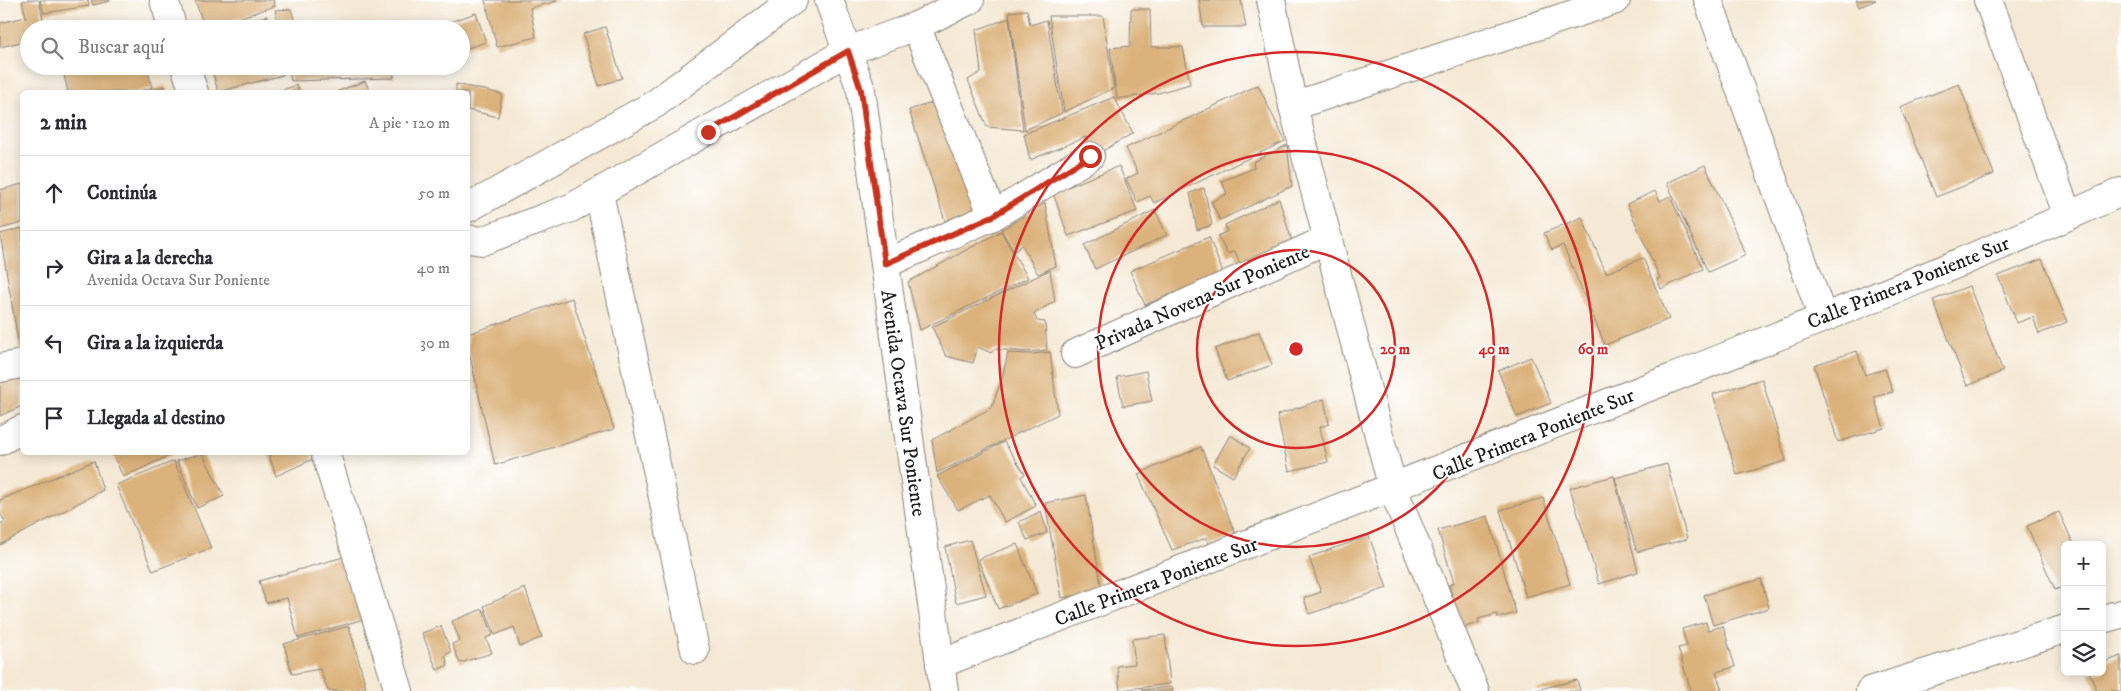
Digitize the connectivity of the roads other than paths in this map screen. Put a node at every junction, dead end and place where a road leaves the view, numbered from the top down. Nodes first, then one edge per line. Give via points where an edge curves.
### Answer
1 (164, 0) edge
2 (793, 0) edge
3 (829, 0) edge
4 (970, 0) edge
5 (1271, 0) edge
6 (1616, 0) edge
7 (1708, 0) edge
8 (1988, 0) edge
9 (170, 20) edge
10 (916, 26) junction
11 (848, 51) junction
12 (188, 75) edge
13 (193, 90) edge
14 (1293, 106) junction
15 (1090, 156) dead end
16 (2121, 192) edge
17 (599, 193) junction
18 (470, 207) edge
19 (993, 216) junction
20 (2068, 216) junction
21 (1328, 239) junction
22 (470, 240) edge
23 (885, 264) junction
24 (1823, 318) junction
25 (1075, 354) dead end
26 (20, 364) edge
27 (0, 368) edge
28 (20, 431) edge
29 (0, 440) edge
30 (326, 455) edge
31 (1393, 489) junction
32 (2121, 614) edge
33 (2106, 618) edge
34 (2061, 629) edge
35 (695, 650) dead end
36 (940, 664) junction
37 (400, 691) edge
38 (944, 691) edge
39 (1476, 691) edge
40 (1870, 691) edge

1 - 9 street
2 - 18 street via 655,104
3 - 11 street, Avenida Octava Sur Poniente
4 - 10 street
5 - 14 street
6 - 14 street
7 - 24 street
8 - 20 street
10 - 11 street
10 - 19 street
11 - 17 street
11 - 23 street, Avenida Octava Sur Poniente via 861,90
12 - 13 street
14 - 21 street
15 - 19 street
16 - 20 street, Calle Primera Poniente Sur
17 - 22 street via 571,208 482,241
17 - 35 street
19 - 23 street
20 - 24 street, Calle Primera Poniente Sur
21 - 25 street, Privada Novena Sur Poniente
21 - 31 street
23 - 36 street, Avenida Octava Sur Poniente
24 - 31 street, Calle Primera Poniente Sur
26 - 27 street
28 - 29 street
30 - 37 street
31 - 36 street, Calle Primera Poniente Sur
31 - 39 street
32 - 33 street
34 - 40 street
36 - 38 street, Avenida Octava Sur Poniente

